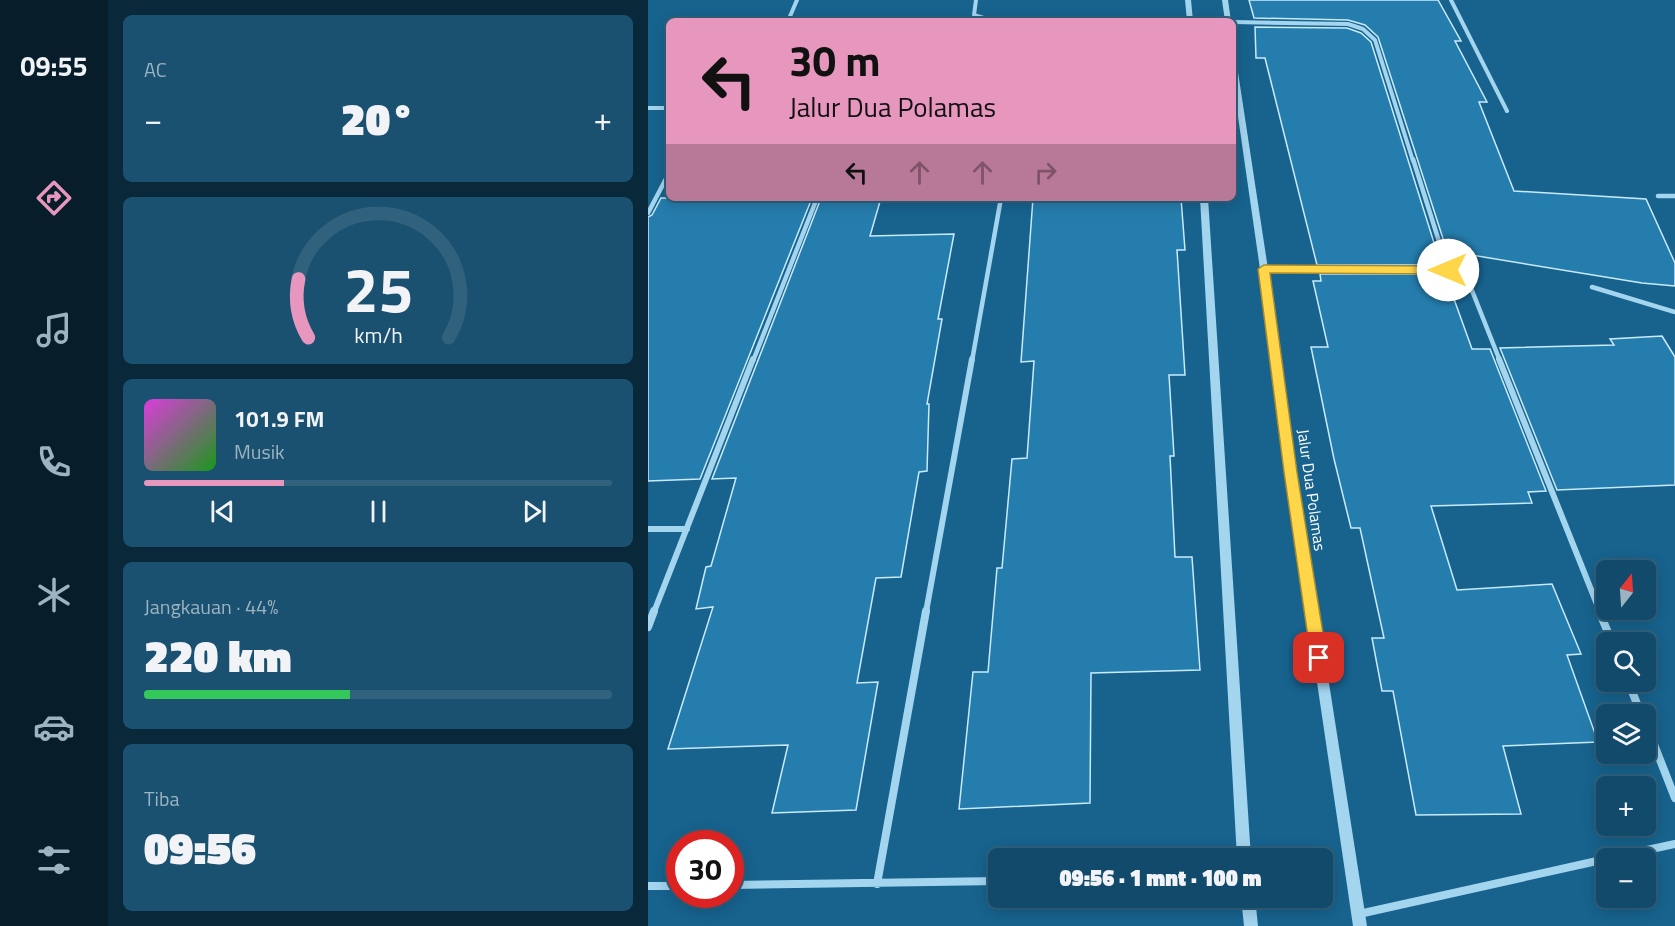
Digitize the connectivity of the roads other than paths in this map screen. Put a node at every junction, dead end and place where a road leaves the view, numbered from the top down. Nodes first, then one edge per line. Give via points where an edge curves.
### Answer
1 (797, 0) edge
2 (976, 0) edge
3 (1188, 0) edge
4 (1225, 0) edge
5 (1451, 0) edge
6 (790, 18) edge
7 (984, 18) edge
8 (1190, 18) edge
9 (1228, 18) edge
10 (1236, 22) edge
11 (1236, 99) edge
12 (648, 108) edge
13 (666, 108) edge
14 (1507, 111) dead end
15 (666, 179) edge
16 (1658, 196) dead end
17 (1675, 196) edge
18 (816, 201) edge
19 (1000, 201) edge
20 (1203, 201) edge
21 (648, 213) edge
22 (1264, 269) junction
23 (1448, 270) junction
24 (1592, 287) dead end
25 (1675, 312) edge
26 (648, 529) edge
27 (687, 529) junction
28 (648, 627) edge
29 (1608, 632) edge
30 (1656, 750) edge
31 (1675, 798) edge
32 (1675, 844) edge
33 (1243, 848) edge
34 (1656, 848) edge
35 (1596, 861) edge
36 (988, 881) edge
37 (877, 884) junction
38 (744, 885) edge
39 (648, 886) edge
40 (666, 886) edge
41 (1249, 908) edge
42 (1359, 914) junction
43 (1251, 926) edge
44 (1360, 926) edge

1 - 6 street
2 - 7 street via 975,15
3 - 8 street
4 - 9 street
5 - 14 street
10 - 23 street via 1348,24 1371,34
11 - 22 street, Jalur Dua Polamas
12 - 13 street
15 - 21 street
16 - 17 street
18 - 27 street
19 - 37 street
20 - 33 street
22 - 23 street
22 - 42 street, Jalur Dua Polamas
23 - 29 street via 1464,277 1471,288
24 - 25 street
26 - 27 street
27 - 28 street
30 - 31 street
32 - 34 street
35 - 42 street
36 - 37 street
37 - 38 street
39 - 40 street
41 - 43 street
42 - 44 street, Jalur Dua Polamas

